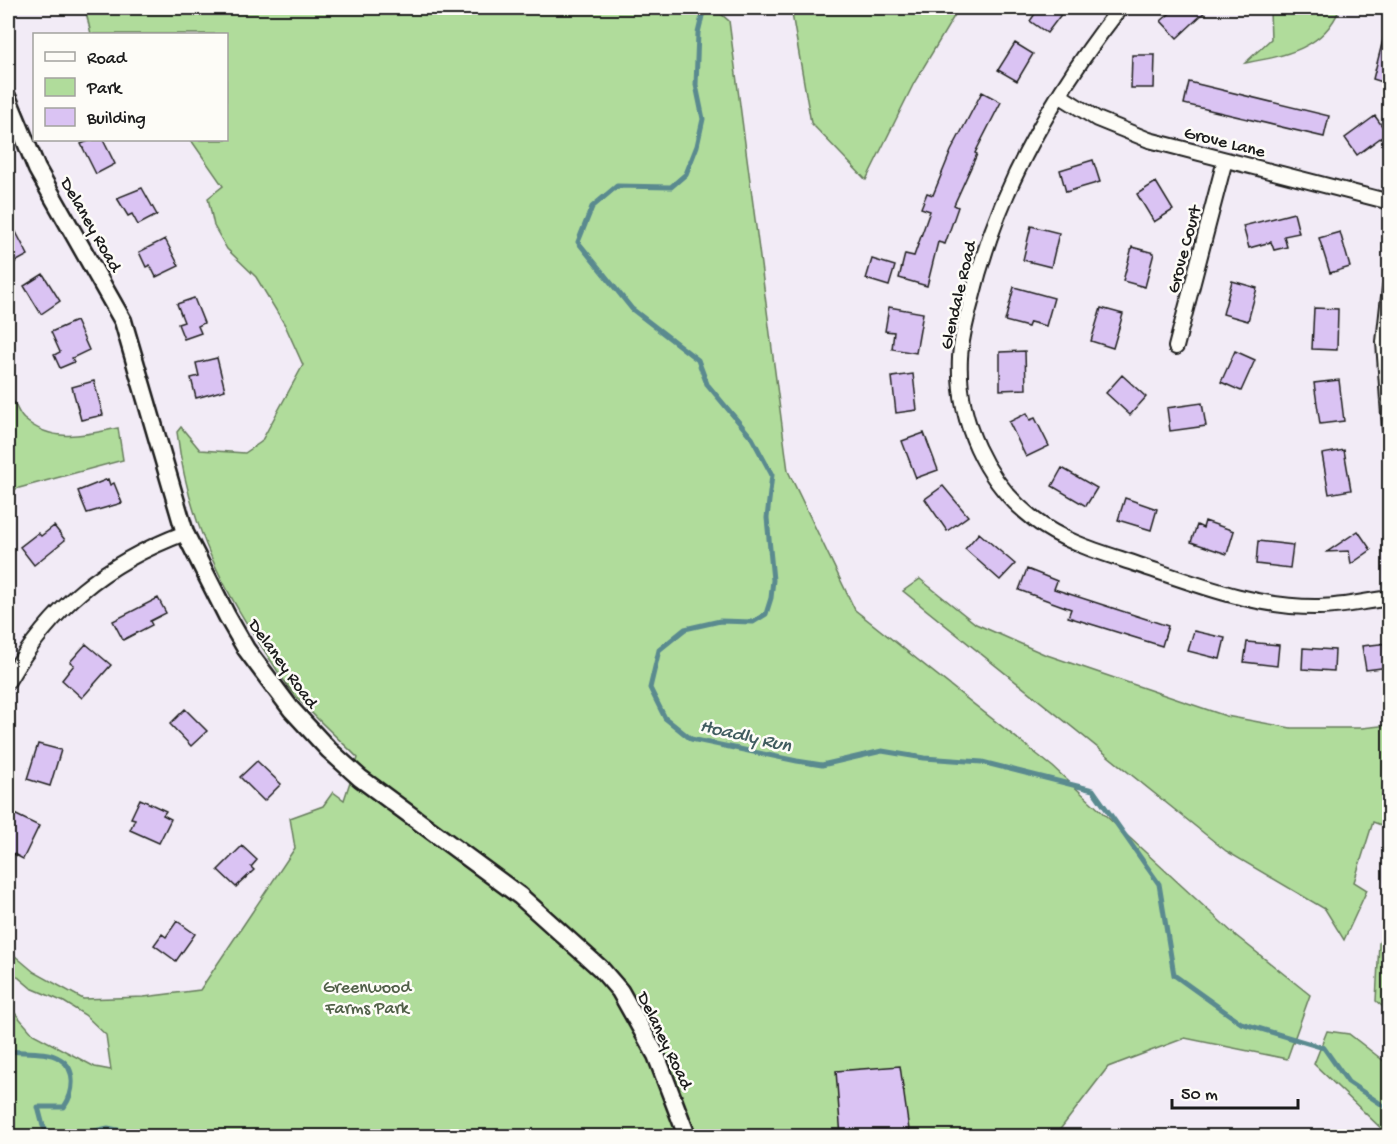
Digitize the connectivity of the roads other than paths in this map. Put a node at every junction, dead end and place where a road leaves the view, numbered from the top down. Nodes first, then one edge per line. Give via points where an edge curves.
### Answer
1 (1120, 8) edge
2 (1059, 96) junction
3 (8, 99) edge
4 (1225, 160) junction
5 (1389, 202) edge
6 (1389, 287) edge
7 (1176, 347) dead end
8 (1389, 430) edge
9 (185, 533) junction
10 (1389, 598) edge
11 (8, 681) edge
12 (687, 1137) edge

1 - 2 street, Glendale Road
2 - 4 street, Grove Lane via 1123,131
2 - 10 street, Glendale Road via 1021,162 991,232 963,337 960,383 966,414 993,477 1010,497 1054,532 1080,545 1221,593 1259,603 1318,607
3 - 9 street, Delaney Road via 37,169 123,321
4 - 5 street, Grove Lane
4 - 7 street, Grove Court
6 - 8 street via 1384,342
9 - 11 street via 131,556 70,599 35,639
9 - 12 street, Delaney Road via 246,649 291,709 329,750 392,804 528,903 584,952 620,991 656,1055

